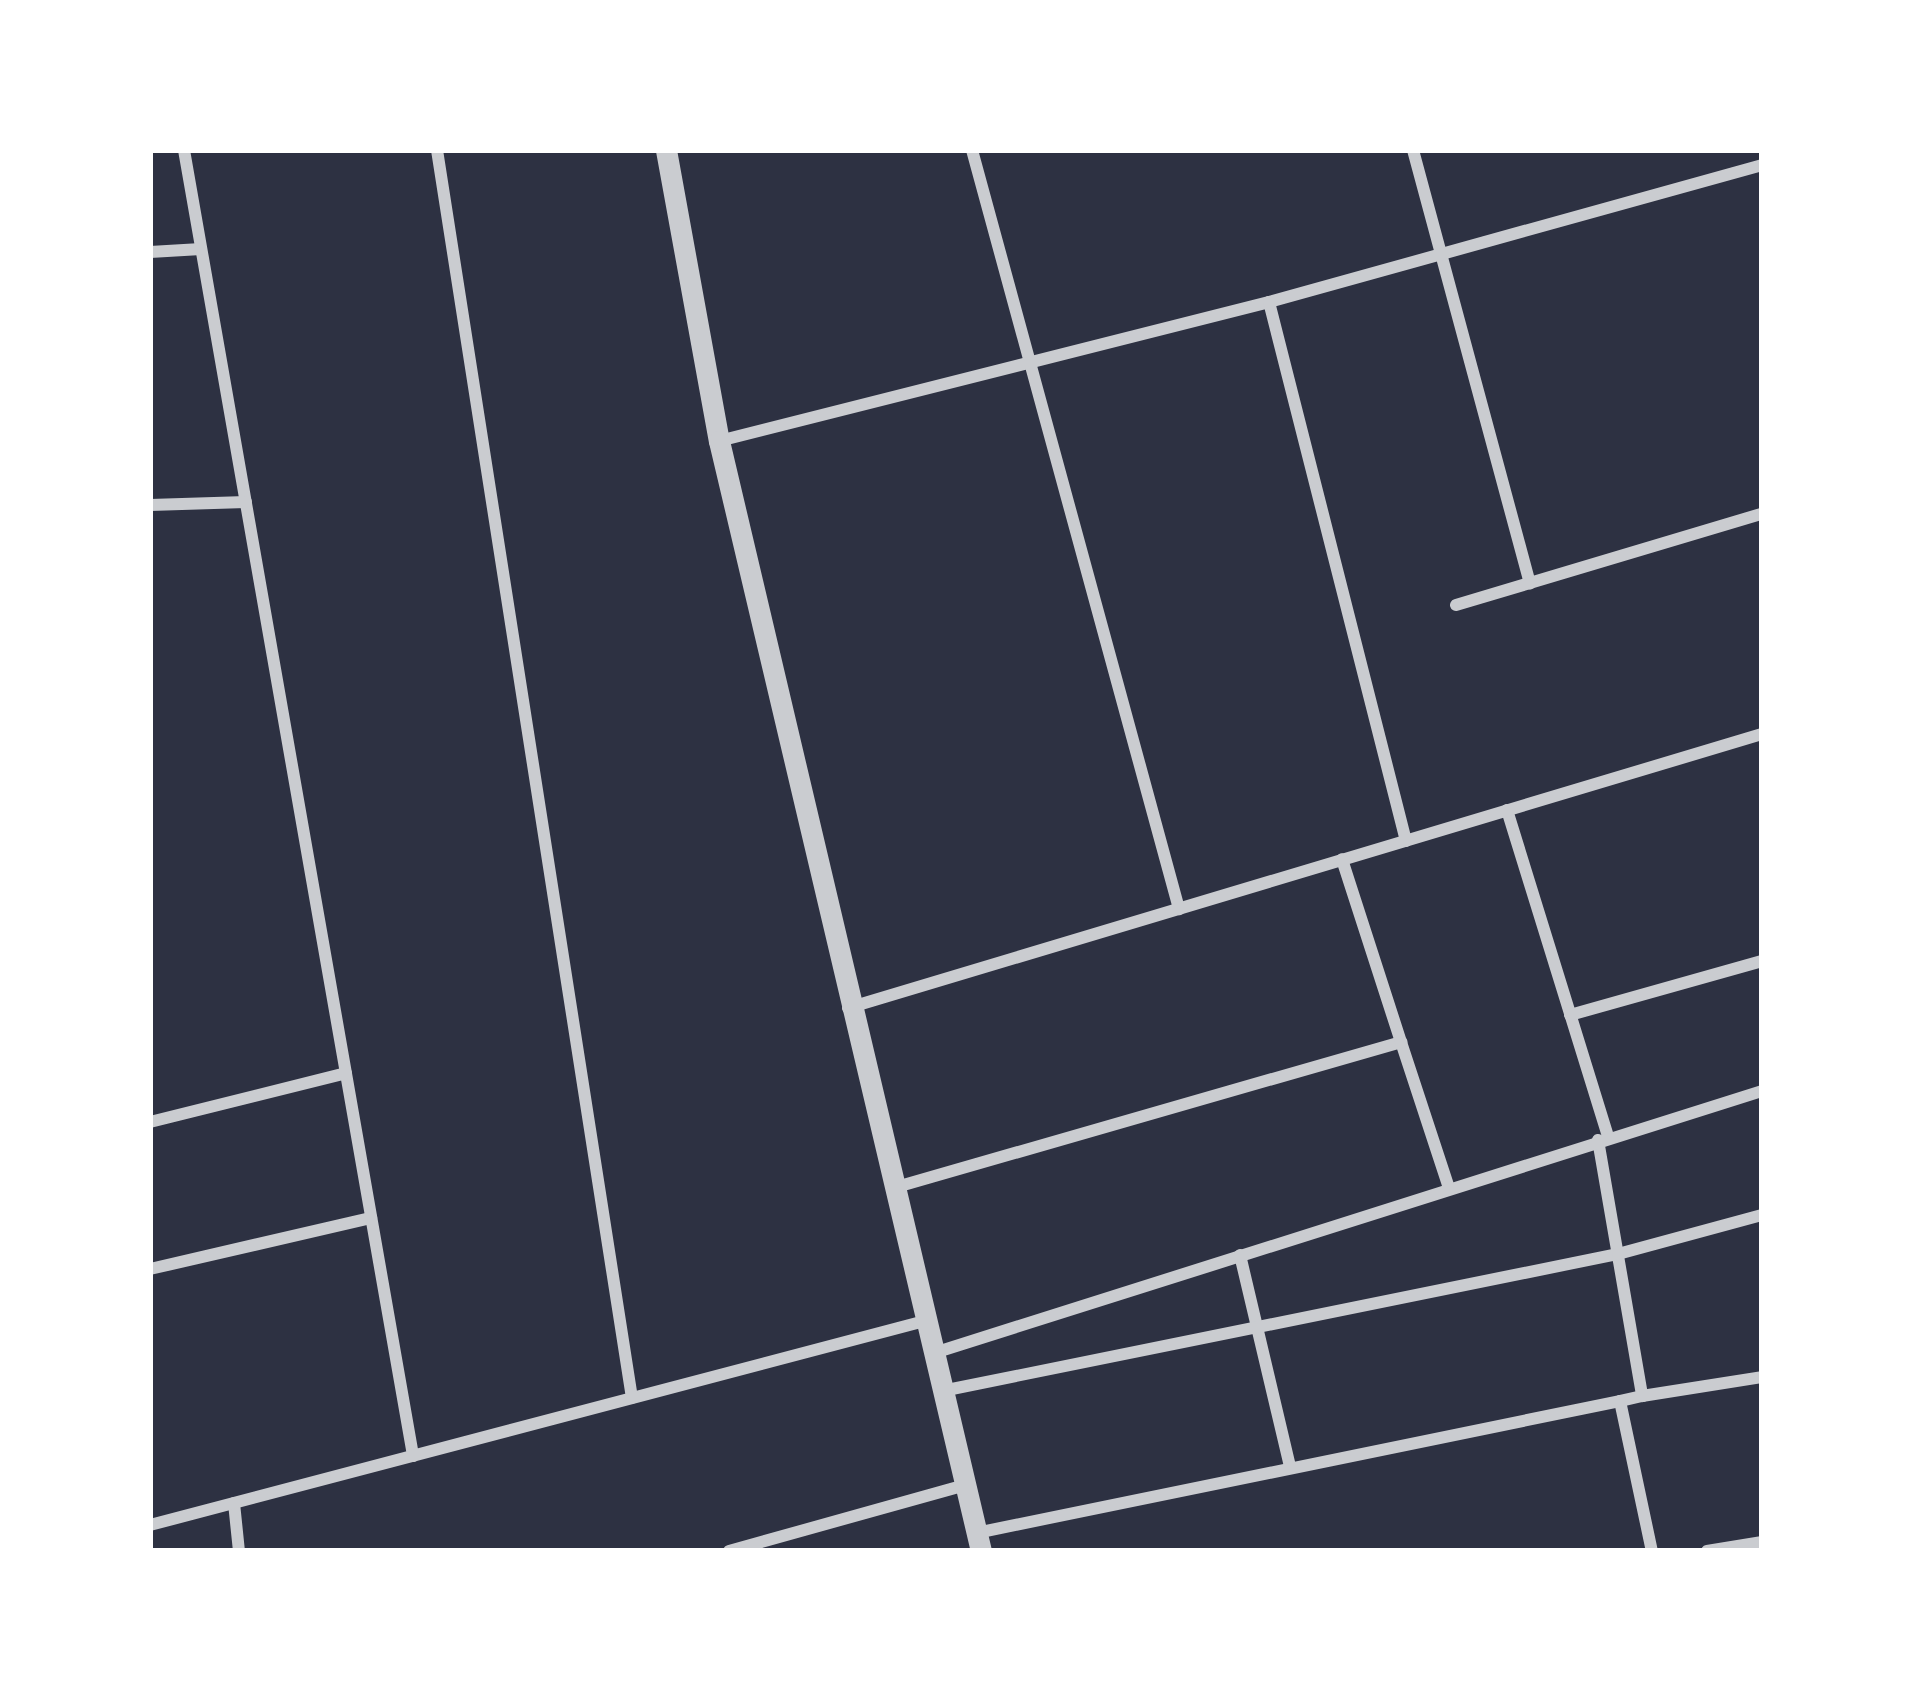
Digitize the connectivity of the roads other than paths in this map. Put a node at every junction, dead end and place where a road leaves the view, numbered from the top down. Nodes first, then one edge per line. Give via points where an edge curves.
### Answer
1 (184, 150) edge
2 (437, 150) edge
3 (666, 150) edge
4 (972, 150) edge
5 (1413, 150) edge
6 (1762, 165) edge
7 (201, 249) junction
8 (150, 252) edge
9 (1440, 258) junction
10 (1269, 302) junction
11 (1030, 360) junction
12 (719, 441) junction
13 (245, 502) junction
14 (150, 505) edge
15 (1762, 514) edge
16 (1530, 584) junction
17 (1456, 605) dead end
18 (1762, 734) edge
19 (1507, 810) junction
20 (1406, 841) junction
21 (1342, 860) junction
22 (1179, 909) junction
23 (1762, 962) edge
24 (847, 1009) junction
25 (1570, 1016) junction
26 (1401, 1042) junction
27 (346, 1073) junction
28 (1762, 1091) edge
29 (150, 1122) edge
30 (1603, 1138) junction
31 (1449, 1188) junction
32 (892, 1189) junction
33 (1762, 1215) edge
34 (371, 1218) junction
35 (1618, 1254) junction
36 (1240, 1255) junction
37 (150, 1268) edge
38 (925, 1322) junction
39 (1257, 1327) junction
40 (932, 1354) junction
41 (1762, 1377) edge
42 (942, 1391) junction
43 (1642, 1396) junction
44 (632, 1398) junction
45 (1619, 1401) junction
46 (413, 1456) junction
47 (1290, 1467) junction
48 (965, 1485) junction
49 (234, 1503) junction
50 (150, 1525) edge
51 (978, 1542) edge
52 (1762, 1542) edge
53 (764, 1546) edge
54 (239, 1551) edge
55 (729, 1551) edge
56 (1652, 1551) edge
57 (1707, 1551) edge

1 - 7 street
2 - 44 street
3 - 12 street
4 - 11 street
5 - 9 street
6 - 9 street
7 - 8 street
7 - 13 street
9 - 10 street
9 - 16 street
10 - 11 street
10 - 20 street
11 - 12 street
11 - 22 street
12 - 24 street
13 - 14 street
13 - 27 street
15 - 16 street
16 - 17 street
18 - 19 street
19 - 20 street
19 - 25 street
20 - 21 street
21 - 22 street
21 - 26 street
22 - 24 street
23 - 25 street
24 - 32 street
25 - 30 street
26 - 31 street
26 - 32 street
27 - 29 street
27 - 34 street
28 - 30 street
30 - 31 street
30 - 35 street
31 - 36 street
32 - 38 street
33 - 35 street
34 - 37 street
34 - 46 street
35 - 39 street
35 - 43 street
36 - 39 street
36 - 40 street
38 - 40 street
38 - 44 street
39 - 42 street
39 - 47 street
40 - 42 street
41 - 43 street
42 - 48 street
43 - 45 street
44 - 46 street
45 - 47 street
45 - 56 street
46 - 49 street
47 - 51 street
48 - 51 street
48 - 53 street
49 - 50 street
49 - 54 street
52 - 57 street
53 - 55 street

